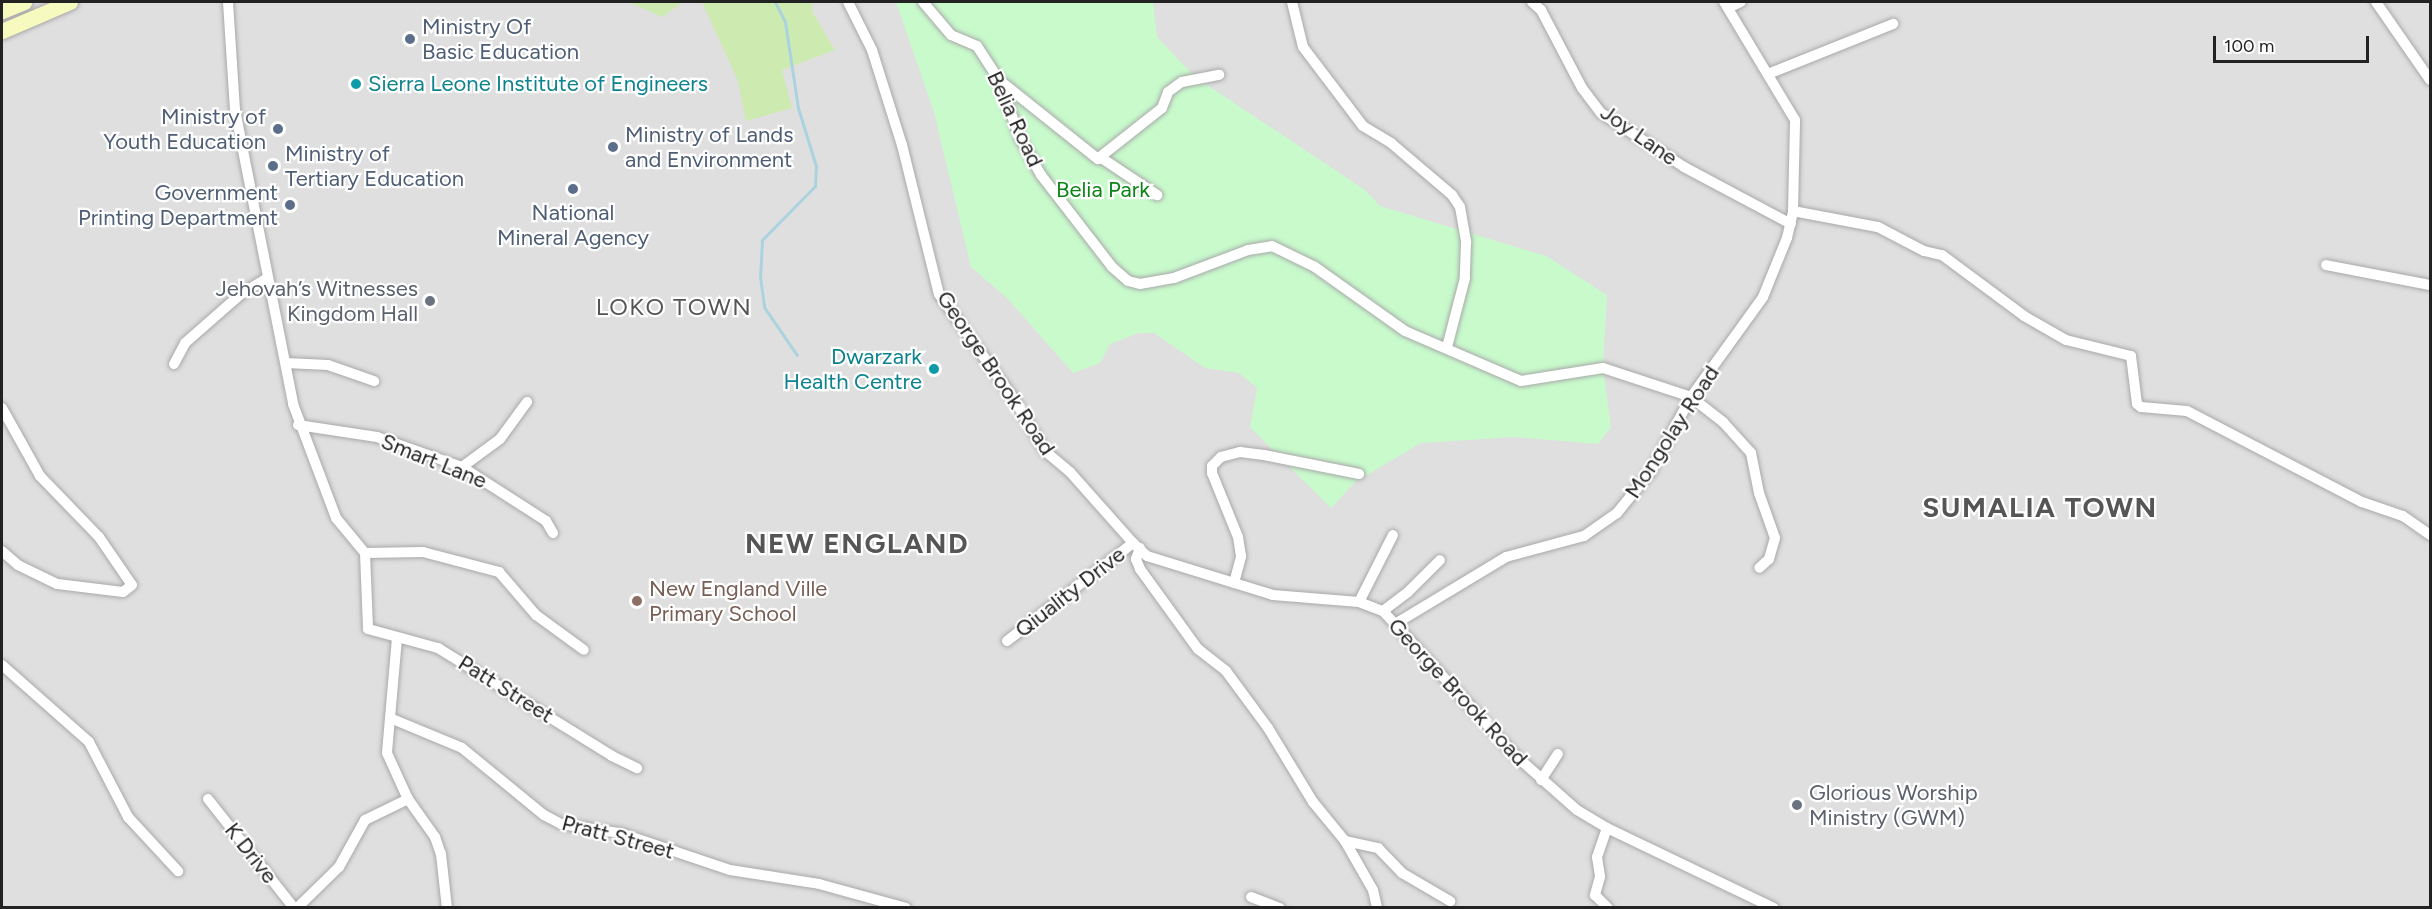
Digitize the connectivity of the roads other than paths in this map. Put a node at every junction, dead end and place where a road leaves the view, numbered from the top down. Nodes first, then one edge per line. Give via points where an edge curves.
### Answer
1 (24, 2) edge
2 (70, 2) edge
3 (228, 2) edge
4 (848, 2) edge
5 (922, 2) edge
6 (1292, 2) edge
7 (1532, 2) edge
8 (1741, 2) edge
9 (2376, 2) edge
10 (1726, 4) edge
11 (2, 11) edge
12 (1893, 24) dead end
13 (2, 31) edge
14 (1768, 74) junction
15 (1219, 75) dead end
16 (999, 80) junction
17 (2430, 80) edge
18 (1100, 157) junction
19 (1157, 195) dead end
20 (1793, 211) junction
21 (1791, 224) junction
22 (2326, 265) dead end
23 (268, 278) junction
24 (2430, 285) edge
25 (1447, 347) junction
26 (286, 363) junction
27 (174, 364) dead end
28 (374, 381) dead end
29 (1691, 396) junction
30 (527, 402) dead end
31 (2, 408) edge
32 (298, 425) junction
33 (462, 467) junction
34 (1359, 474) dead end
35 (553, 533) dead end
36 (1393, 534) dead end
37 (2430, 535) edge
38 (1137, 546) junction
39 (2, 550) edge
40 (365, 553) junction
41 (1440, 560) dead end
42 (1759, 568) dead end
43 (1234, 583) junction
44 (1359, 602) junction
45 (1383, 611) junction
46 (1395, 624) junction
47 (397, 638) junction
48 (1007, 641) dead end
49 (584, 650) dead end
50 (2, 665) edge
51 (390, 718) junction
52 (1558, 754) dead end
53 (637, 768) dead end
54 (1541, 780) junction
55 (208, 799) dead end
56 (408, 799) junction
57 (1607, 828) junction
58 (1345, 841) junction
59 (178, 871) dead end
60 (1251, 897) dead end
61 (1450, 901) dead end
62 (296, 908) edge
63 (447, 908) edge
64 (906, 908) edge
65 (1280, 908) edge
66 (1377, 908) edge
67 (1608, 908) edge
68 (1774, 908) edge

1 - 11 main road
2 - 13 main road
3 - 23 street via 235,110
4 - 38 street, George Brook Road via 872,50 902,145 939,294 1014,399 1045,451 1070,472
5 - 16 street, Belia Road via 951,35 977,46
6 - 25 street via 1303,48 1363,126 1391,144 1452,195 1460,207 1466,242 1464,278
7 - 21 street, Joy Lane via 1541,10 1582,88 1601,113 1684,167
8 - 10 street
9 - 17 street
10 - 14 street, Mongolay Road
12 - 14 street
14 - 20 street, Mongolay Road via 1795,120
15 - 18 street via 1182,82 1168,92 1162,108
16 - 18 street
16 - 25 street, Belia Road via 1020,138 1041,175 1112,267 1128,281 1140,284 1174,278 1248,250 1272,246 1288,251 1352,291 1405,331
18 - 19 street
20 - 21 street, Mongolay Road
20 - 37 street via 1878,227 1924,251 1942,255 2024,316 2066,340 2131,356 2141,407 2187,411 2362,502 2403,516
21 - 29 street, Mongolay Road via 1763,297
22 - 24 street
23 - 26 street
23 - 27 street via 241,294 185,343
25 - 29 street via 1521,381 1603,369
26 - 28 street via 328,365
26 - 32 street
29 - 42 street via 1751,453 1759,493 1775,538 1769,559
29 - 46 street, Mongolay Road via 1651,471 1611,518 1584,536 1506,557
30 - 33 street via 500,439
31 - 39 street via 40,476 99,537 132,585 123,592 57,585 18,565
32 - 33 street, Smart Lane via 378,437
32 - 40 street via 336,518
33 - 35 street, Smart Lane via 546,521
34 - 43 street via 1264,455 1240,452 1221,456 1212,465 1212,473 1238,537 1241,556
36 - 44 street
38 - 43 street, George Brook Road via 1155,559
38 - 48 street, Qiuality Drive
38 - 58 street via 1136,559 1147,579 1198,649 1226,671 1281,747 1313,802
40 - 47 street, Patt Street via 368,629
40 - 49 street via 423,552 499,572 536,615
41 - 45 street
43 - 44 street, George Brook Road via 1273,595
44 - 45 street, George Brook Road
45 - 46 street, George Brook Road
46 - 54 street, George Brook Road
47 - 51 street
47 - 53 street, Patt Street via 438,648
50 - 59 street via 89,742 128,817
51 - 56 street via 387,753
51 - 64 street, Pratt Street via 462,748 535,808 561,824 620,833 730,870 819,884
52 - 54 street
54 - 57 street, George Brook Road
55 - 62 street, K Drive
56 - 62 street via 364,820 339,867
56 - 63 street via 428,823 438,846
57 - 67 street via 1597,856 1600,877 1595,895
57 - 68 street, George Brook Road
58 - 61 street via 1378,848 1402,873
58 - 66 street via 1372,890
60 - 65 street

